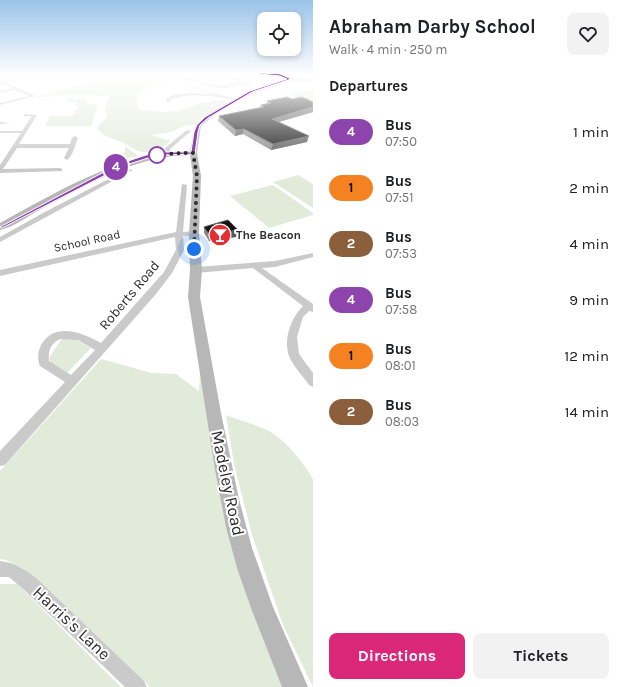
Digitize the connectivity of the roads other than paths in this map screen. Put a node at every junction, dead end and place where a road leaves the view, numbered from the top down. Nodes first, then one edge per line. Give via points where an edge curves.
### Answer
1 (225, 106) edge
2 (26, 115) dead end
3 (0, 123) edge
4 (8, 123) dead end
5 (189, 131) dead end
6 (0, 132) edge
7 (23, 132) junction
8 (75, 138) dead end
9 (15, 146) junction
10 (72, 146) junction
11 (168, 153) junction
12 (193, 153) junction
13 (0, 156) edge
14 (8, 156) junction
15 (67, 158) dead end
16 (0, 170) edge
17 (60, 170) dead end
18 (130, 170) dead end
19 (184, 185) dead end
20 (34, 209) junction
21 (45, 214) junction
22 (0, 227) edge
23 (194, 233) junction
24 (179, 234) junction
25 (0, 240) edge
26 (313, 255) edge
27 (255, 266) junction
28 (196, 270) junction
29 (0, 272) edge
30 (311, 307) edge
31 (102, 349) junction
32 (72, 380) junction
33 (313, 382) edge
34 (0, 460) edge
35 (0, 568) edge
36 (138, 687) edge
37 (295, 687) edge

1 - 12 main road, Madeley Road via 198,125
2 - 7 street via 38,115
3 - 4 street
5 - 11 street via 182,140 167,148
6 - 7 street
7 - 9 street
8 - 10 street
9 - 10 street
9 - 14 street
10 - 15 street
11 - 12 main road
11 - 20 main road via 147,156 121,165
12 - 23 main road, Madeley Road via 197,176
13 - 14 street
14 - 16 street
16 - 17 street
18 - 21 street
19 - 24 street
20 - 21 street
20 - 22 main road
21 - 25 street
23 - 24 street, School Road
23 - 28 main road, Madeley Road
24 - 29 street, School Road
24 - 31 street, Roberts Road via 180,250 168,273
26 - 27 street
27 - 28 street
27 - 30 street
28 - 37 main road, Madeley Road via 194,297 236,528 250,573
30 - 33 street via 298,316 292,337 294,355
31 - 32 street, Roberts Road
31 - 32 street, Roberts Road via 79,337 66,334 47,342 43,350 44,363
32 - 34 street, Roberts Road
35 - 36 street, Harris's Lane via 12,570 29,583

